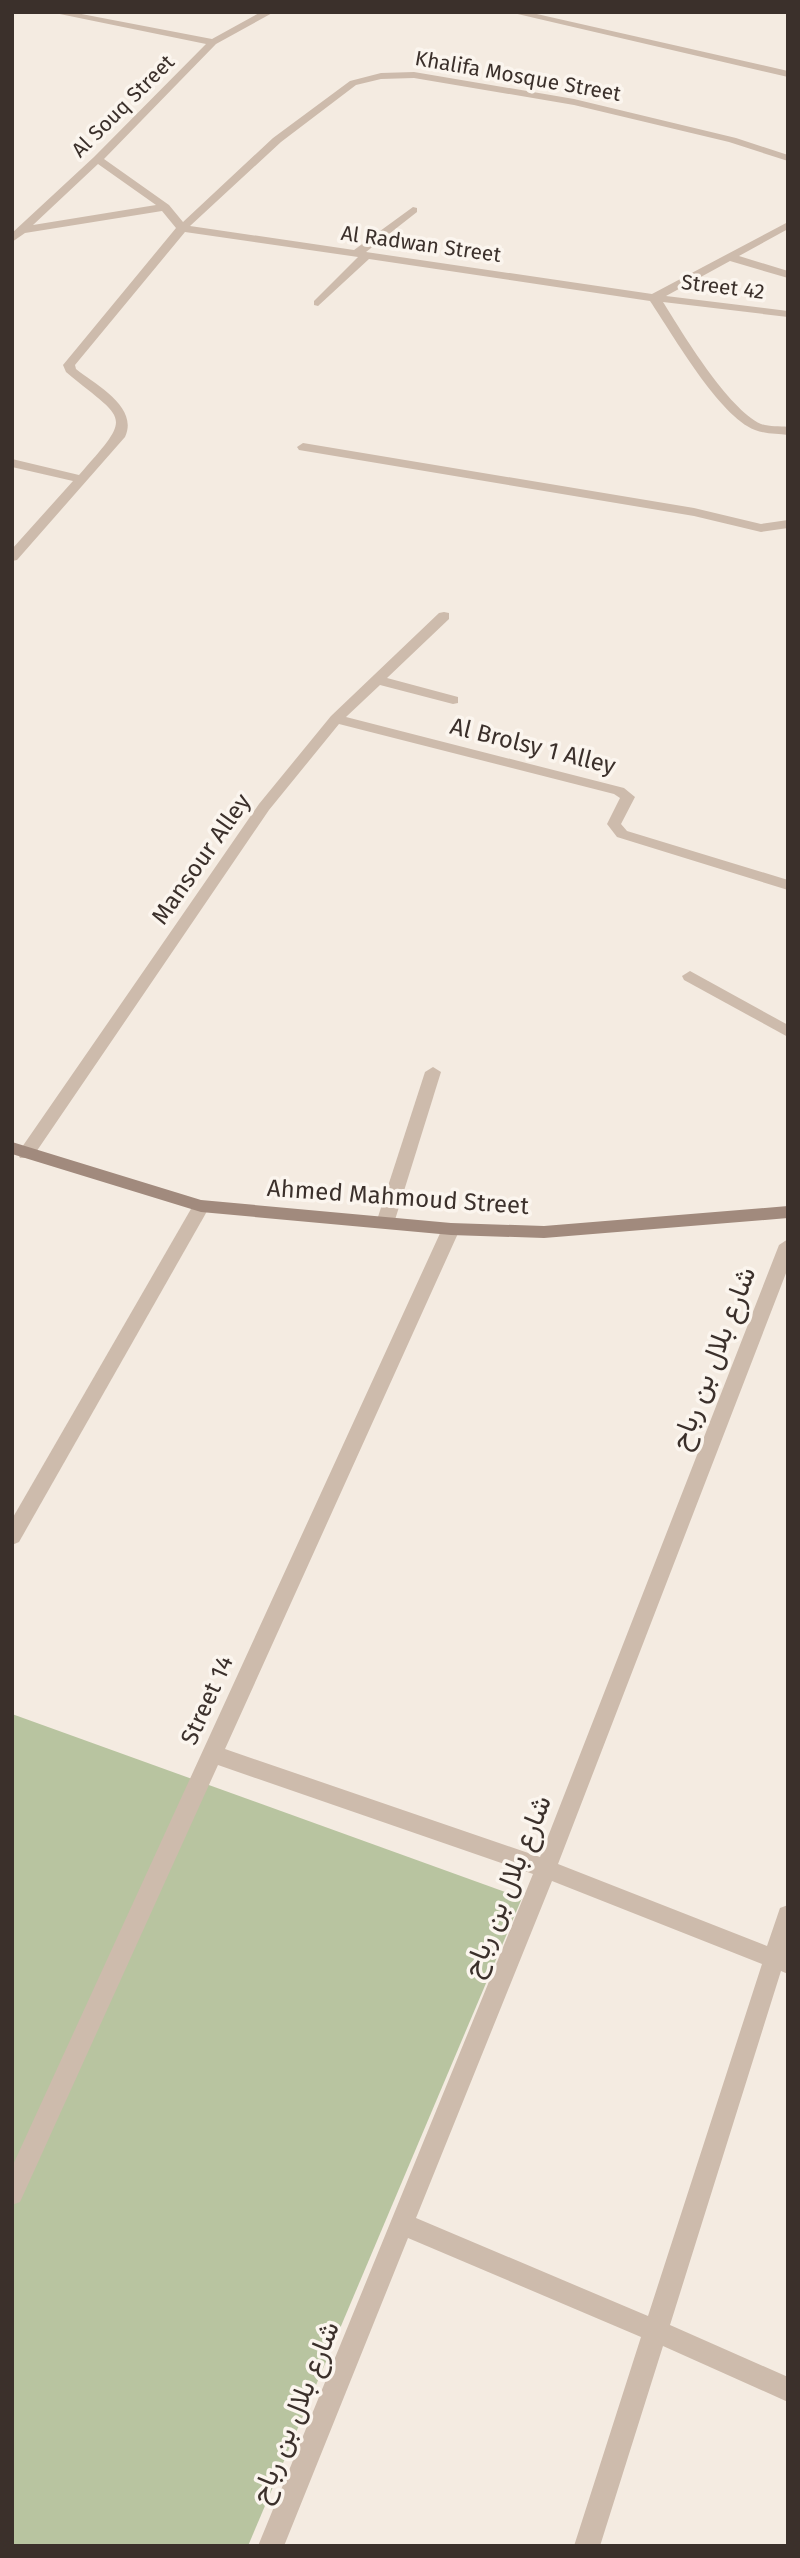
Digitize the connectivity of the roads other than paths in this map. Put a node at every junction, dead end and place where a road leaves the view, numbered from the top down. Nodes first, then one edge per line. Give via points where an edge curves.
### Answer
1 (55, 12) edge
2 (269, 12) edge
3 (514, 12) edge
4 (213, 42) junction
5 (788, 74) edge
6 (788, 158) edge
7 (98, 159) junction
8 (165, 207) junction
9 (413, 210) dead end
10 (788, 225) edge
11 (182, 228) junction
12 (17, 230) edge
13 (12, 239) edge
14 (361, 254) junction
15 (729, 257) junction
16 (788, 275) edge
17 (654, 298) junction
18 (318, 303) dead end
19 (788, 314) edge
20 (788, 431) edge
21 (303, 447) dead end
22 (12, 463) edge
23 (82, 479) junction
24 (788, 524) edge
25 (12, 556) edge
26 (444, 615) dead end
27 (377, 680) junction
28 (453, 700) dead end
29 (336, 719) junction
30 (788, 885) edge
31 (690, 976) dead end
32 (788, 1032) edge
33 (433, 1072) dead end
34 (19, 1151) edge
35 (201, 1206) junction
36 (788, 1212) edge
37 (385, 1223) junction
38 (451, 1229) junction
39 (788, 1245) edge
40 (12, 1537) edge
41 (212, 1754) junction
42 (547, 1869) junction
43 (788, 1915) edge
44 (781, 1961) edge
45 (12, 2194) edge
46 (402, 2224) junction
47 (656, 2331) junction
48 (788, 2390) edge
49 (271, 2546) edge
50 (587, 2546) edge

1 - 4 street
2 - 4 street, Al Souq Street
3 - 5 street
4 - 7 street, Al Souq Street
6 - 11 street, Khalifa Mosque Street via 574,102 414,75 381,76 353,83 335,94 277,140
7 - 8 street
7 - 12 street, Al Souq Street
8 - 11 street
8 - 12 street
9 - 14 street
10 - 15 street
11 - 14 street, Al Radwan Street
11 - 23 street, Khalifa Mosque Street via 69,365 74,375 124,418 119,437
12 - 13 street, Al Souq Street
14 - 17 street, Al Radwan Street
14 - 18 street
15 - 16 street, Street 42
15 - 17 street
17 - 19 street, Street 42
17 - 20 street via 741,417 768,430
21 - 24 street via 694,512 761,528
22 - 23 street
23 - 25 street, Khalifa Mosque Street
26 - 27 street, Mansour Alley
27 - 28 street
27 - 29 street, Mansour Alley
29 - 30 street, Al Brolsy 1 Alley via 619,791 628,797 614,824 622,834
29 - 34 street, Mansour Alley via 264,807
31 - 32 street
33 - 37 street
34 - 35 street, Ahmed Mahmoud Street
35 - 37 street, Ahmed Mahmoud Street
35 - 40 street
36 - 38 street, Ahmed Mahmoud Street via 544,1232
37 - 38 street, Ahmed Mahmoud Street
38 - 41 street, Street 14
39 - 42 street, شارع بلال بن رباح
41 - 42 street
41 - 45 street, Street 14
42 - 44 street
42 - 46 street, شارع بلال بن رباح
43 - 44 street
44 - 47 street
46 - 47 street
46 - 49 street, شارع بلال بن رباح
47 - 48 street
47 - 50 street

